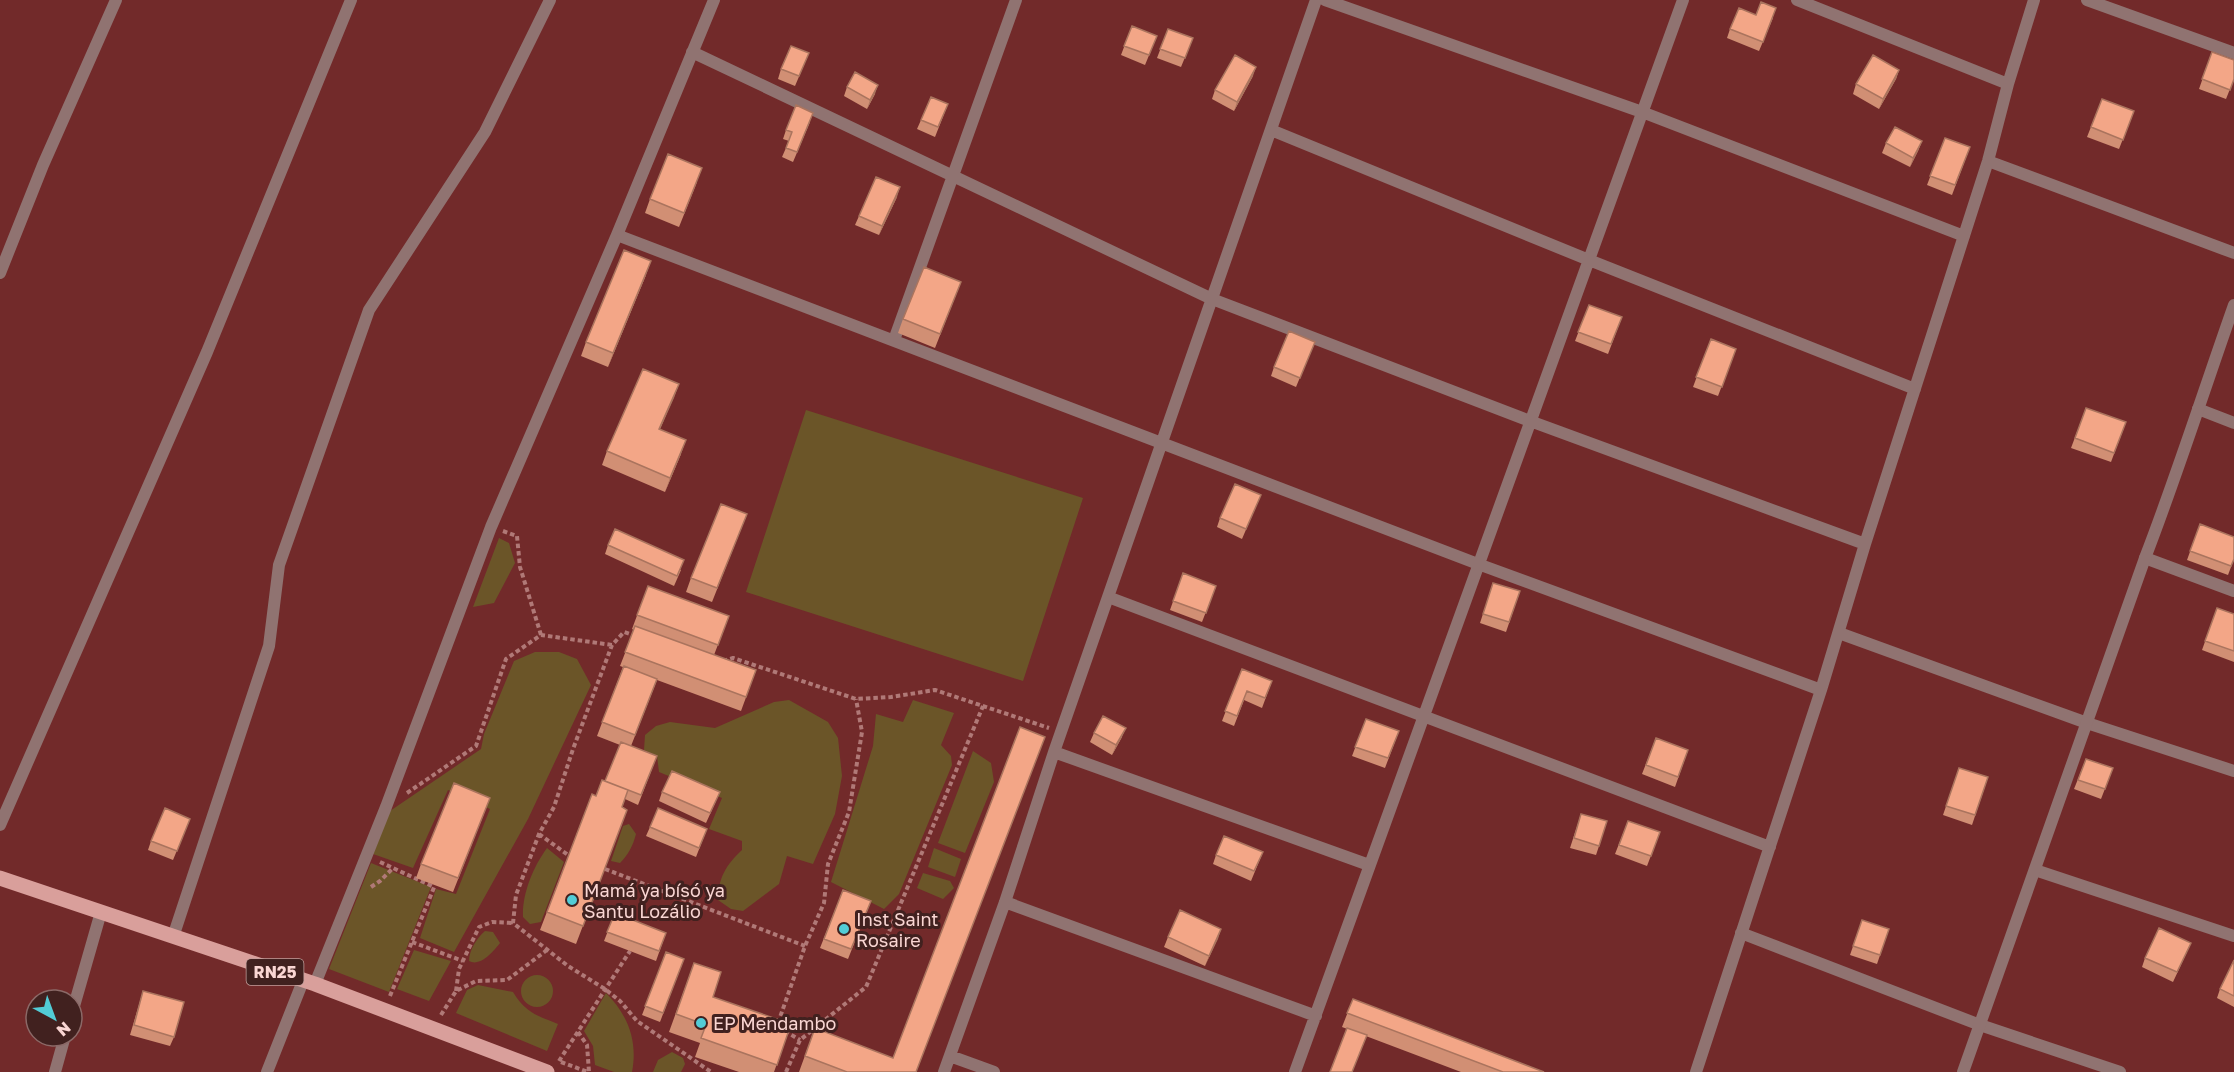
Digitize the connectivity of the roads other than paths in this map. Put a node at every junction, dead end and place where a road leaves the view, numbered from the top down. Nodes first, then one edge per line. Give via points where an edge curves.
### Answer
1 (116, 0) edge
2 (351, 0) edge
3 (549, 0) edge
4 (714, 0) edge
5 (1016, 0) edge
6 (1316, 0) edge
7 (1325, 0) edge
8 (1683, 0) edge
9 (1797, 0) edge
10 (2034, 0) edge
11 (2087, 0) edge
12 (692, 52) junction
13 (2234, 53) edge
14 (2008, 84) junction
15 (1642, 112) junction
16 (1271, 130) junction
17 (1988, 161) junction
18 (951, 176) junction
19 (617, 235) junction
20 (1964, 236) junction
21 (2234, 254) edge
22 (1589, 260) junction
23 (0, 273) edge
24 (1212, 299) junction
25 (2234, 305) edge
26 (894, 340) junction
27 (1915, 389) junction
28 (2198, 409) junction
29 (1530, 421) junction
30 (2234, 423) edge
31 (1162, 442) junction
32 (1865, 544) junction
33 (2145, 558) junction
34 (1478, 564) junction
35 (2234, 591) edge
36 (1108, 597) junction
37 (1839, 633) junction
38 (1821, 690) junction
39 (1423, 715) junction
40 (2087, 723) junction
41 (1054, 752) junction
42 (2234, 771) edge
43 (0, 825) edge
44 (1770, 847) junction
45 (1368, 864) junction
46 (2035, 870) junction
47 (0, 878) edge
48 (1005, 902) junction
49 (101, 912) junction
50 (1741, 933) junction
51 (2234, 936) edge
52 (173, 937) junction
53 (309, 983) junction
54 (79, 988) edge
55 (1316, 1016) junction
56 (1980, 1025) junction
57 (62, 1048) edge
58 (950, 1056) junction
59 (55, 1072) edge
60 (267, 1072) edge
61 (547, 1072) edge
62 (944, 1072) edge
63 (994, 1072) edge
64 (1295, 1072) edge
65 (1695, 1072) edge
66 (1963, 1072) edge
67 (2120, 1072) edge

1 - 23 street
2 - 43 street via 207,352
3 - 52 street via 485,132 369,310 279,565 269,646
4 - 12 street
5 - 18 street
6 - 16 street
7 - 15 street
8 - 15 street
9 - 14 street
10 - 14 street
11 - 13 street
12 - 18 street
12 - 19 street
14 - 17 street
15 - 20 street
15 - 22 street
16 - 22 street
16 - 24 street
17 - 20 street
17 - 21 street
18 - 24 street
18 - 26 street
19 - 26 street
19 - 53 street via 491,527 386,807
20 - 27 street
22 - 27 street
22 - 29 street
24 - 29 street
24 - 31 street
25 - 28 street
26 - 31 street
27 - 32 street
28 - 30 street
28 - 33 street
29 - 32 street
29 - 34 street
31 - 34 street
31 - 36 street
32 - 37 street
33 - 35 street
33 - 40 street
34 - 38 street
34 - 39 street
36 - 39 street
36 - 41 street
37 - 38 street
37 - 40 street
38 - 44 street
39 - 44 street
39 - 45 street
40 - 42 street
40 - 46 street
41 - 45 street
41 - 48 street
44 - 50 street
45 - 55 street
46 - 51 street
46 - 56 street
47 - 49 main road, RN25
48 - 55 street
48 - 58 street
49 - 52 main road, RN25
49 - 54 street
50 - 56 street
50 - 65 street
52 - 53 main road, RN25
53 - 60 street
53 - 61 main road, RN25
55 - 64 street
56 - 66 street
56 - 67 street
57 - 59 street
58 - 62 street
58 - 63 street

